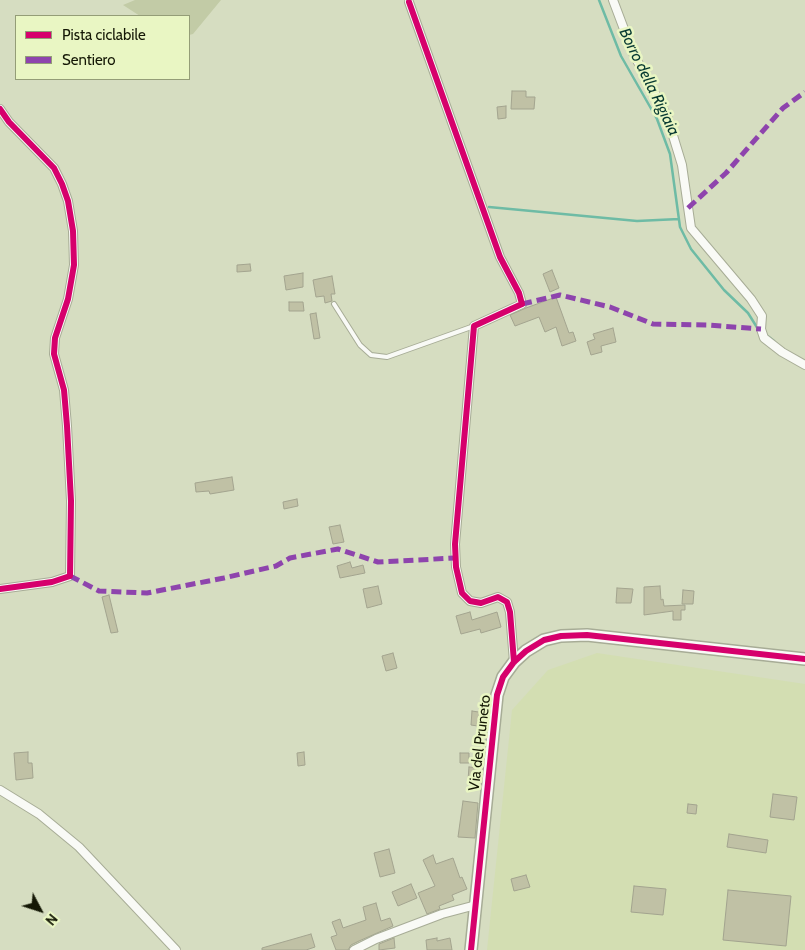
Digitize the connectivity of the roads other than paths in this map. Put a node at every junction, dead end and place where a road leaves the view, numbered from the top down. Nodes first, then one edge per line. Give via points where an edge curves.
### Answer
1 (613, 0) edge
2 (409, 1) edge
3 (0, 109) edge
4 (334, 304) dead end
5 (474, 326) junction
6 (805, 365) edge
7 (0, 590) edge
8 (805, 659) edge
9 (514, 662) junction
10 (0, 790) edge
11 (476, 905) junction
12 (176, 950) edge
13 (354, 950) edge
14 (471, 950) edge

1 - 6 street via 633,53 667,116 682,165 691,228 751,298 762,316 764,338
2 - 5 street via 500,256 522,304
3 - 7 street via 54,168 62,184 73,231 74,265 68,299 55,338 54,354 64,390 67,426 70,576
4 - 5 lane via 360,345 372,355 387,357
5 - 9 street via 455,544 456,566 462,593 470,601 481,603 498,597 507,602
8 - 9 street, Via del Pruneto via 588,635 544,640
9 - 11 street, Via del Pruneto via 496,695
10 - 12 street via 39,814 78,847
11 - 13 street via 442,914
11 - 14 street, Via del Pruneto

